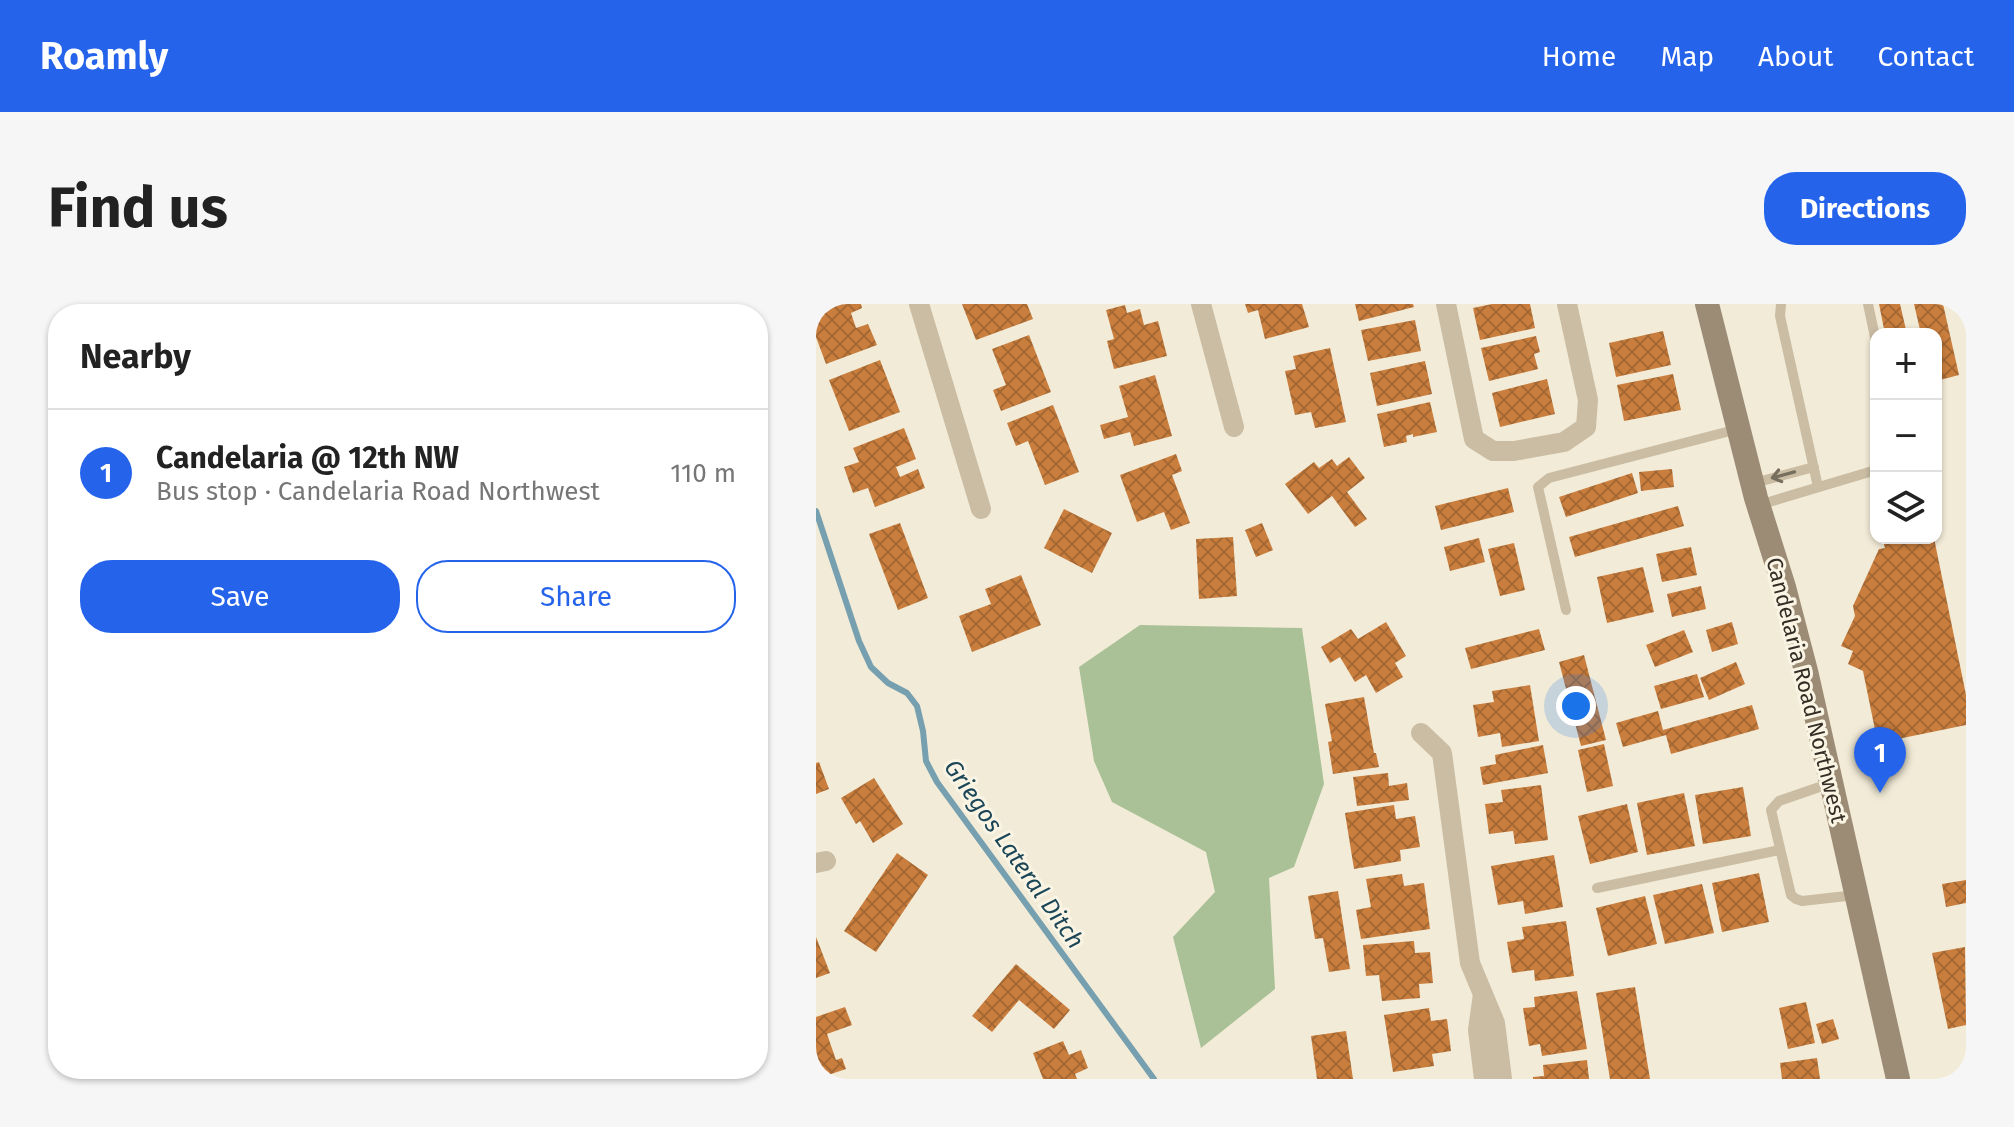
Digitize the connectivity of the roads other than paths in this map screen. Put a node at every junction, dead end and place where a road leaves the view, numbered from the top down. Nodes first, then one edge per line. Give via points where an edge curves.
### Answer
1 (919, 304) edge
2 (1201, 304) edge
3 (1446, 304) edge
4 (1567, 304) edge
5 (1707, 304) edge
6 (1781, 304) edge
7 (1868, 304) edge
8 (1873, 328) edge
9 (1234, 427) dead end
10 (1738, 429) junction
11 (1814, 467) junction
12 (1870, 472) edge
13 (1818, 487) junction
14 (1756, 494) junction
15 (981, 509) dead end
16 (1566, 610) dead end
17 (1421, 733) dead end
18 (1831, 783) junction
19 (1780, 850) junction
20 (1597, 888) dead end
21 (1856, 895) junction
22 (1483, 994) junction
23 (1484, 1079) edge
24 (1502, 1079) edge
25 (1898, 1079) edge

1 - 15 street
2 - 9 street
3 - 4 street via 1474,439 1493,451 1564,442 1586,427 1588,400
5 - 10 main road, Candelaria Road Northwest
6 - 11 lane
7 - 8 lane
10 - 14 main road, Candelaria Road Northwest
10 - 16 lane via 1549,478 1538,487
11 - 13 lane
11 -> 14 lane
12 - 13 lane
13 - 14 lane
14 - 18 main road, Candelaria Road Northwest
17 - 22 street via 1442,753 1470,963
18 - 19 lane via 1773,806
18 - 21 main road, Candelaria Road Northwest
19 - 20 lane
19 - 21 lane via 1796,899
21 - 25 main road, Candelaria Road Northwest
22 - 23 street via 1478,1030
22 - 24 street via 1495,1023

